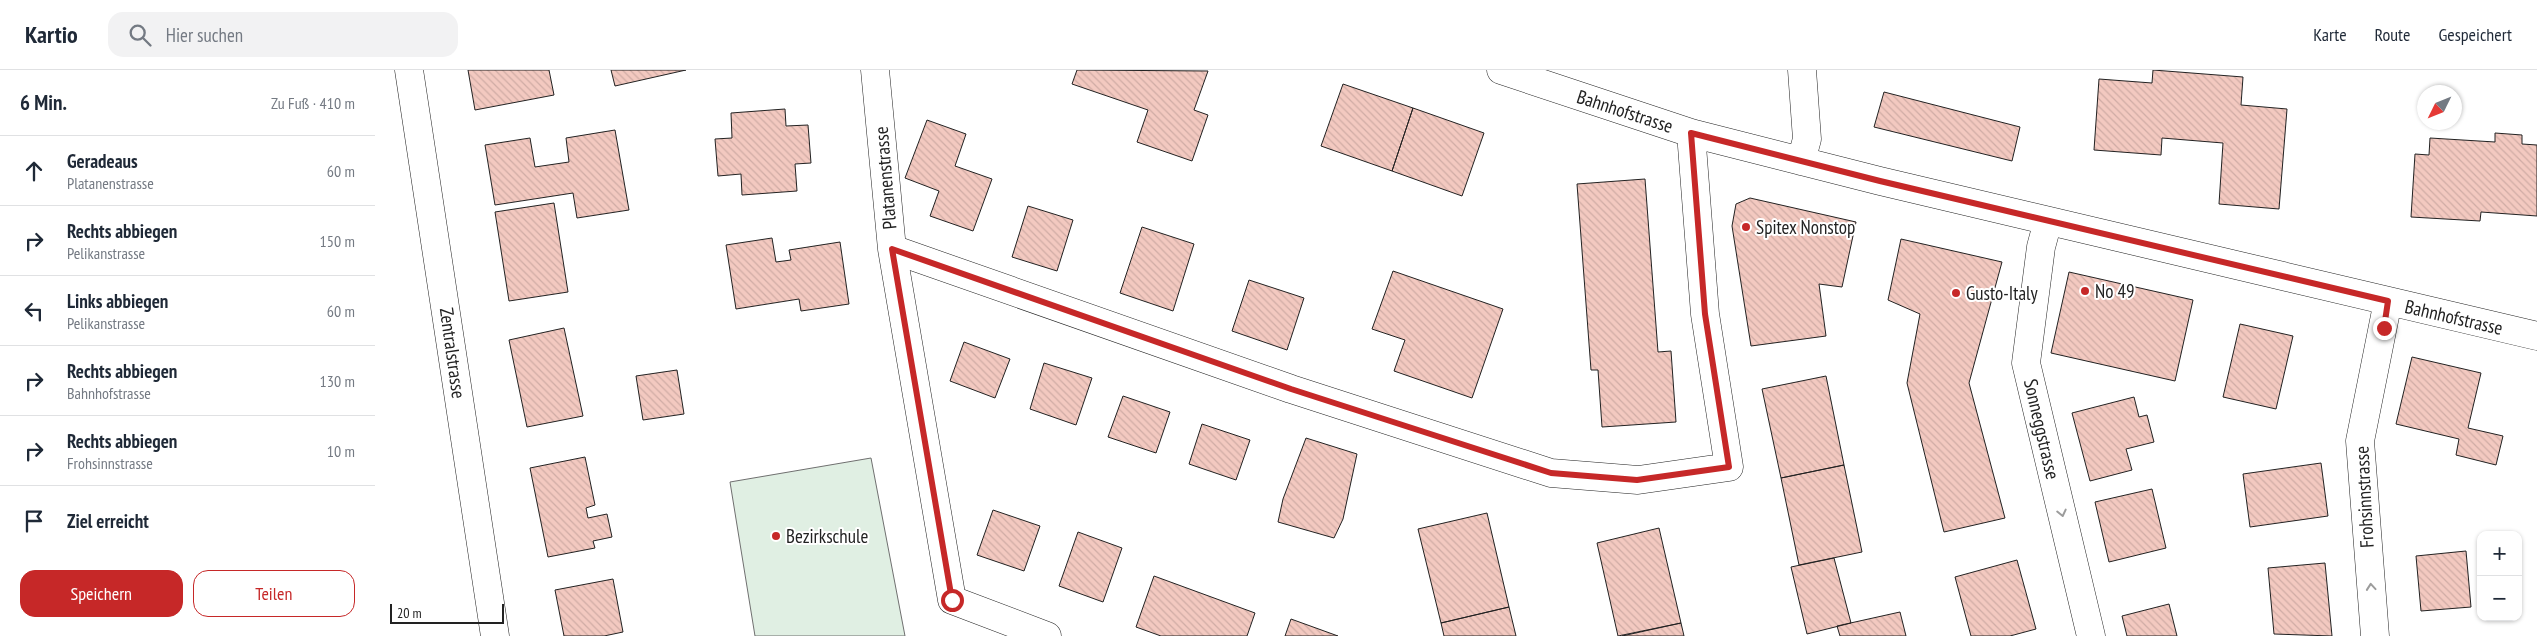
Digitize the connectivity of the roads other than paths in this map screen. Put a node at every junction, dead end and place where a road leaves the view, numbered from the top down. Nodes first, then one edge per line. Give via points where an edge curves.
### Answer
1 (409, 70) edge
2 (875, 70) edge
3 (1501, 70) edge
4 (1802, 70) edge
5 (1691, 133) junction
6 (1801, 161) junction
7 (2048, 221) junction
8 (892, 249) junction
9 (2388, 301) junction
10 (2537, 336) edge
11 (495, 636) edge
12 (1047, 636) edge
13 (2091, 636) edge
14 (2375, 636) edge

1 - 11 street, Zentralstrasse
2 - 8 street, Platanenstrasse
3 - 5 street, Bahnhofstrasse
4 - 6 street via 1807,139
5 - 6 street, Bahnhofstrasse
5 - 8 street via 1705,314 1729,467 1663,477 1637,480 1551,473 1291,389
6 - 7 street, Bahnhofstrasse
7 - 9 street, Bahnhofstrasse
7 -> 13 street, Sonneggstrasse via 2041,247 2026,363
8 - 12 street, Platanenstrasse via 952,600
9 - 10 street, Bahnhofstrasse
14 -> 9 street, Frohsinnstrasse via 2360,441

